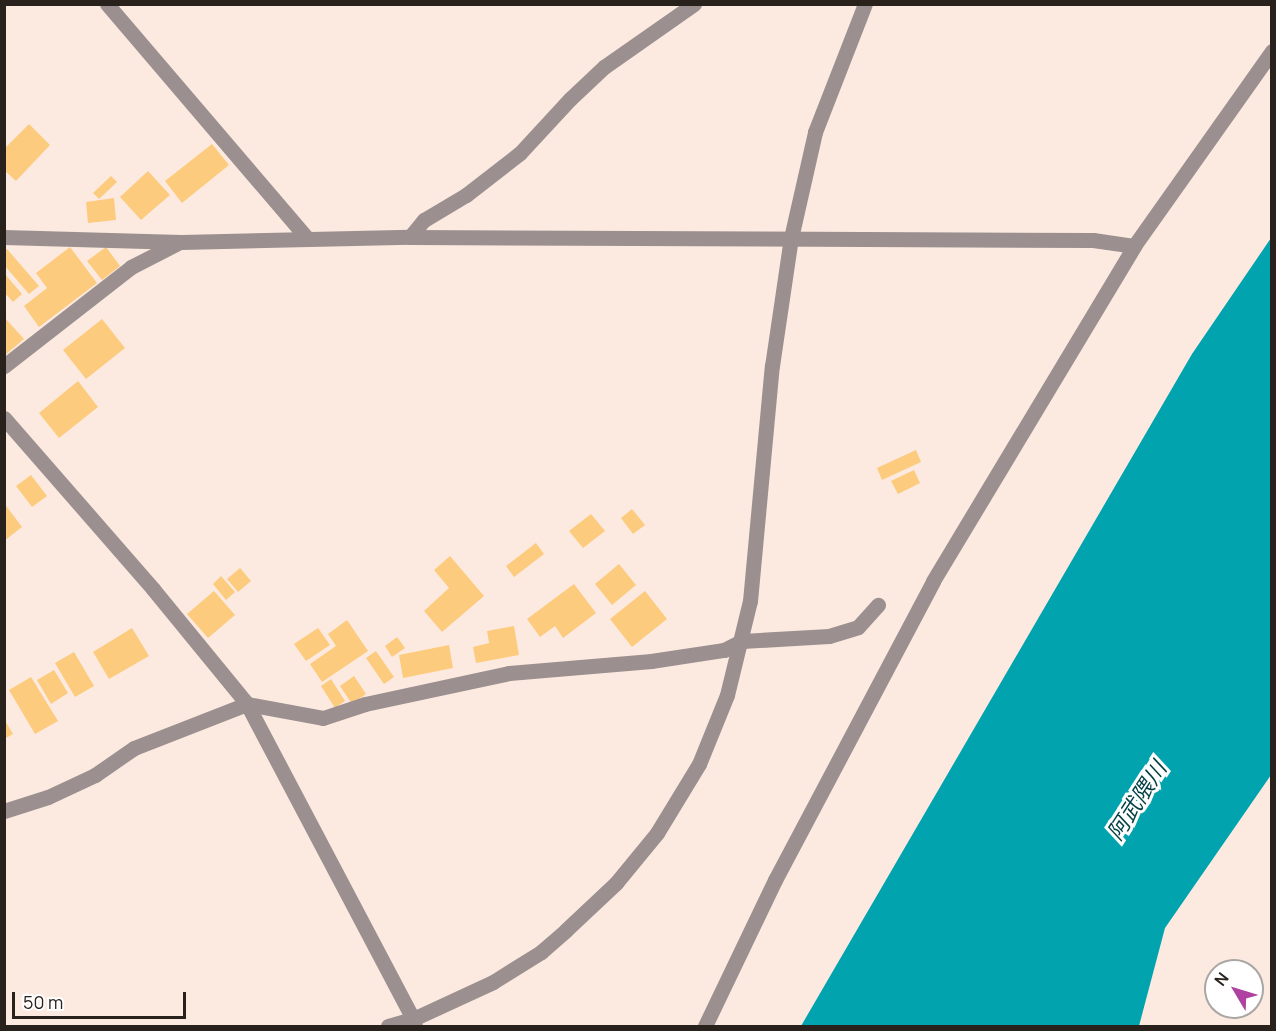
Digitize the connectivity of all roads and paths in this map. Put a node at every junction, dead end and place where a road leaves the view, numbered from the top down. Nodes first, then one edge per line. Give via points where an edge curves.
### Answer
1 (107, 4) edge
2 (694, 4) edge
3 (865, 4) edge
4 (1272, 51) edge
5 (4, 237) edge
6 (306, 237) junction
7 (410, 237) junction
8 (791, 238) junction
9 (181, 242) junction
10 (1134, 246) junction
11 (4, 366) edge
12 (4, 418) edge
13 (878, 605) dead end
14 (742, 641) junction
15 (247, 704) junction
16 (4, 811) edge
17 (414, 1023) edge
18 (388, 1026) edge
19 (705, 1026) edge

1 - 6 street
2 - 7 street via 604,67 520,153 466,195 424,220
3 - 8 street via 815,132
4 - 10 street
5 - 9 street
6 - 7 street
6 - 9 street
7 - 8 street
8 - 10 street via 1093,240
8 - 14 street via 772,366 757,547
9 - 11 street via 130,267
10 - 19 street via 933,581 780,870
12 - 15 street
13 - 14 street via 858,627 846,632
14 - 15 street via 724,650 651,661 509,673 365,704 323,718
14 - 17 street via 728,695 699,764 657,833 616,883 541,952
15 - 16 street via 134,748 95,775 48,797
15 - 17 street
17 - 18 street

